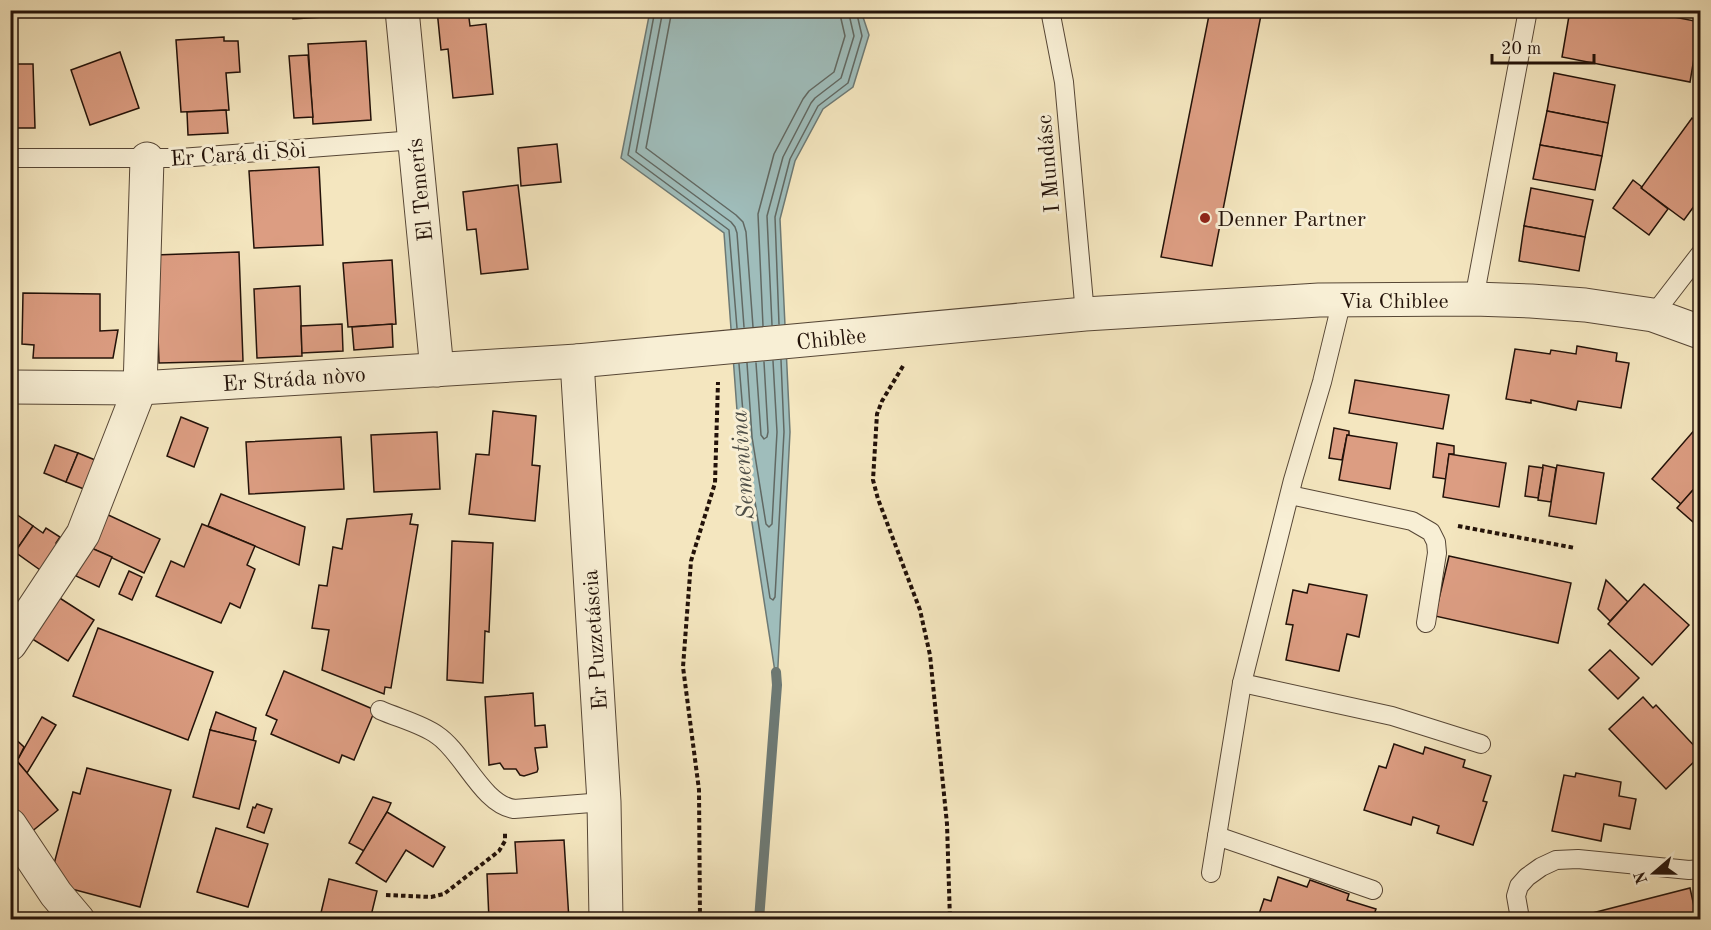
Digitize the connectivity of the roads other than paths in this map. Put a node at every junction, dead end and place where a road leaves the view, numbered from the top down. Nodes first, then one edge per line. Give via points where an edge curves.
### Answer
1 (402, 10) edge
2 (1050, 10) edge
3 (1528, 10) edge
4 (415, 140) junction
5 (10, 158) edge
6 (147, 159) junction
7 (1701, 254) edge
8 (1474, 299) junction
9 (1342, 300) junction
10 (1085, 314) junction
11 (1653, 315) junction
12 (1701, 332) edge
13 (577, 361) junction
14 (437, 370) junction
15 (10, 387) edge
16 (140, 388) junction
17 (1290, 495) junction
18 (1426, 623) dead end
19 (10, 644) edge
20 (1242, 683) junction
21 (380, 710) dead end
22 (1481, 744) dead end
23 (604, 802) junction
24 (10, 825) edge
25 (1217, 836) junction
26 (20, 855) edge
27 (1701, 869) edge
28 (1211, 873) dead end
29 (1373, 890) dead end
30 (1519, 913) dead end
31 (78, 920) edge
32 (606, 920) edge

1 - 4 street, El Temerís
2 - 10 lane, I Mundásc via 1064,82
3 - 8 lane
4 - 6 lane, Er Cará di Sòi
4 - 14 street, El Temerís
5 - 6 lane
6 - 16 street, Er Cará di Sòi
7 - 11 lane
8 - 9 street, Via Chiblee
8 - 11 street, Via Chiblee via 1585,305
9 - 10 street, Via Chiblee
9 - 17 lane
10 - 13 street, Chiblèe
11 - 12 street, Via Chiblee
13 - 14 street, Er Stráda nòvo
13 - 23 street, Er Puzzetáscia
14 - 16 street, Er Stráda nòvo
15 - 16 street, Er Stráda nòvo
16 - 19 street, Er Cará di Sòi via 83,534
17 - 18 lane via 1412,521 1431,532 1437,553
17 - 20 lane
20 - 22 lane via 1392,716
20 - 25 lane
21 - 23 lane via 437,735 493,799 506,807
23 - 32 street, Er Puzzetáscia
24 - 26 street
25 - 28 lane
25 - 29 lane
26 - 31 street
27 - 30 lane via 1556,860 1527,877 1520,886 1516,896

